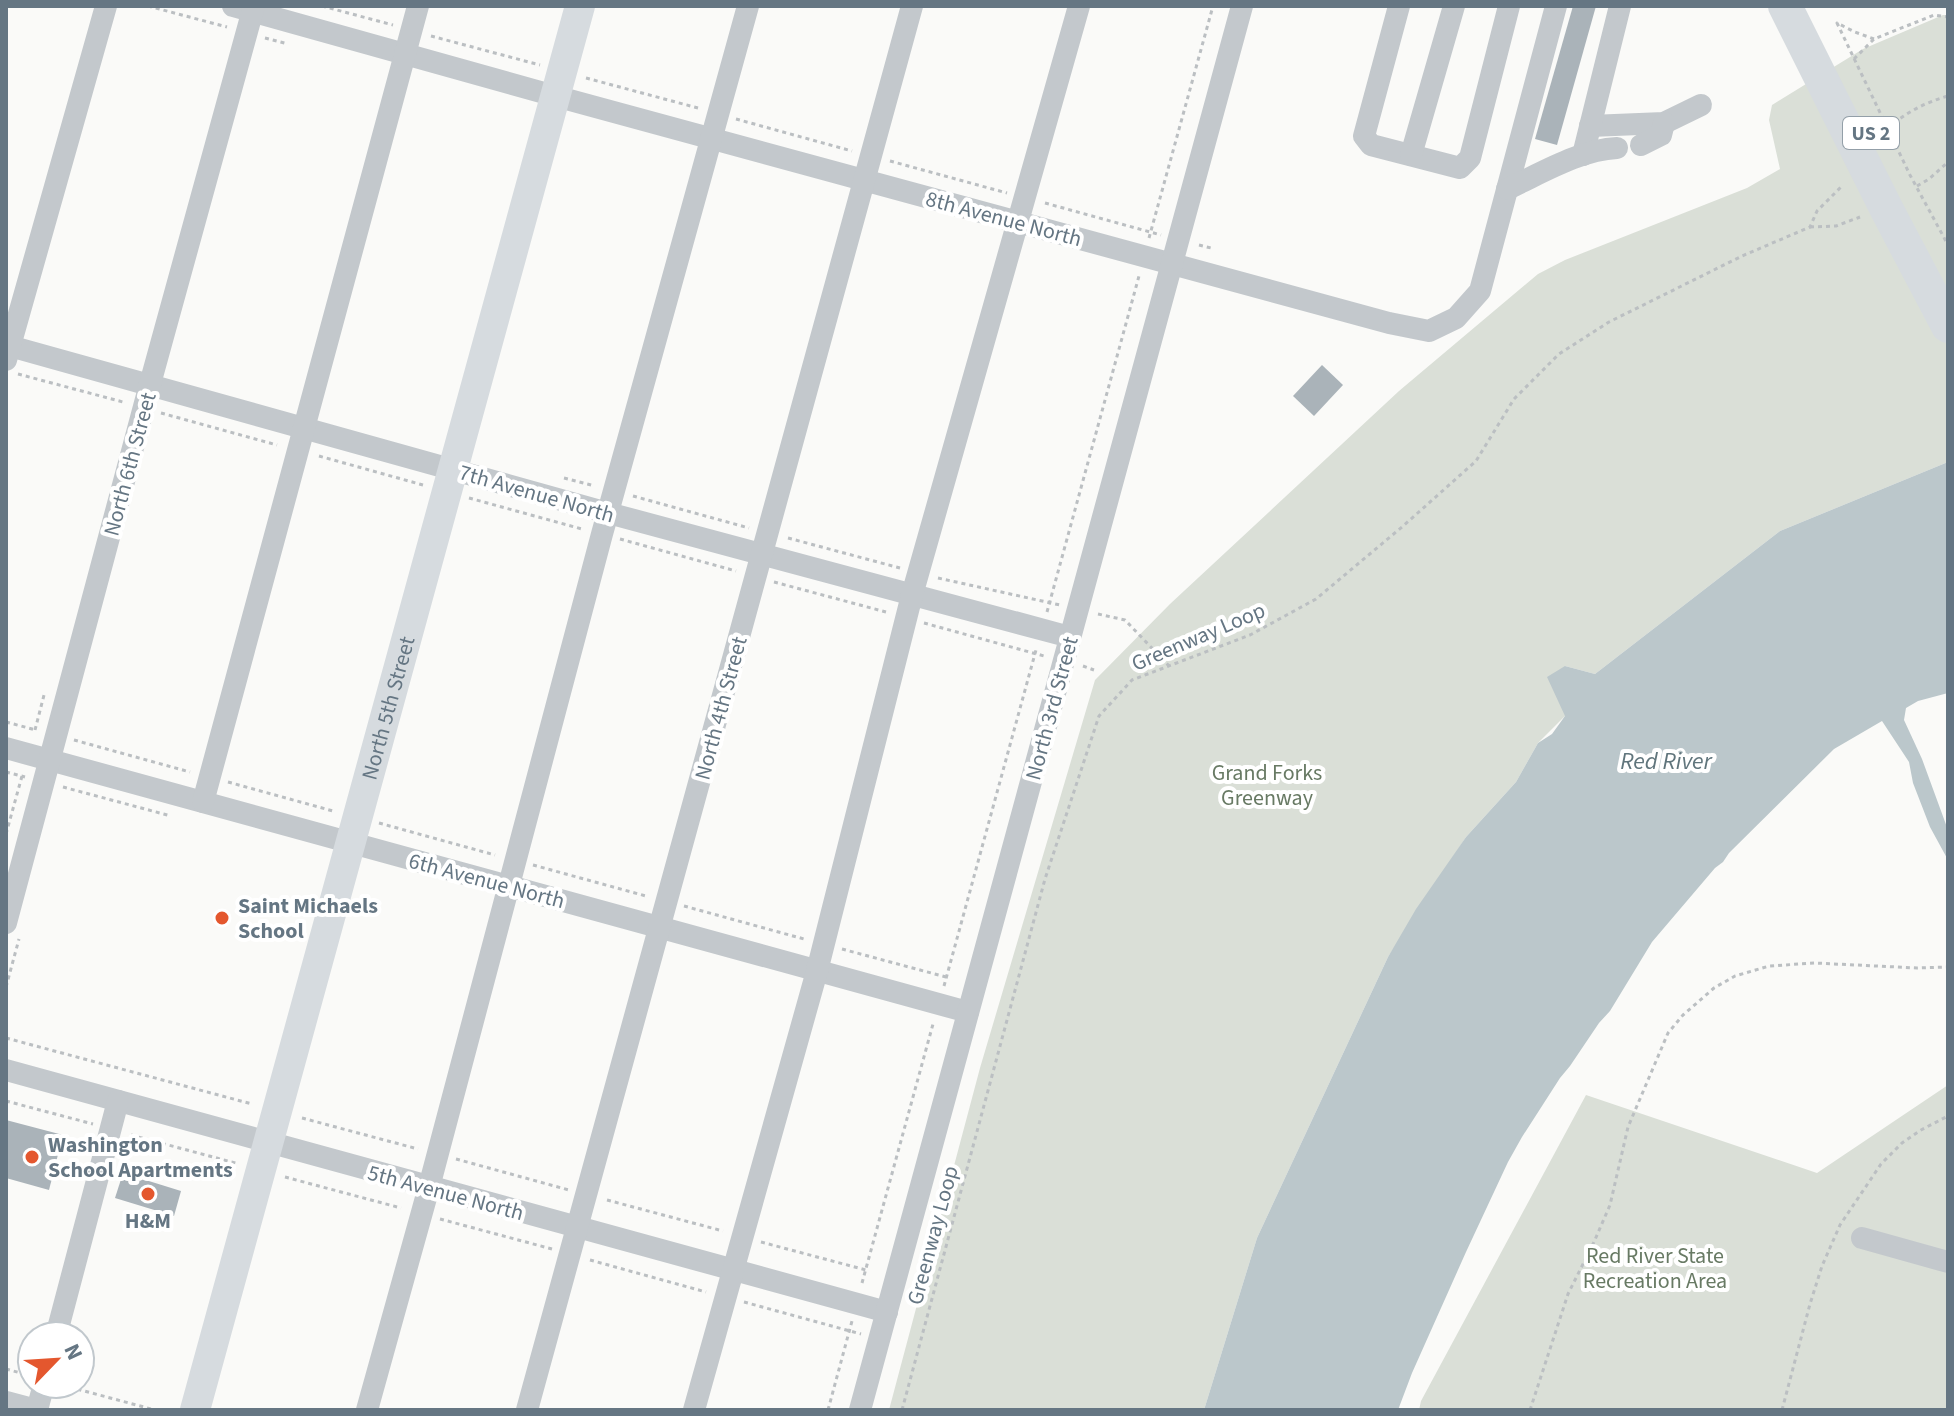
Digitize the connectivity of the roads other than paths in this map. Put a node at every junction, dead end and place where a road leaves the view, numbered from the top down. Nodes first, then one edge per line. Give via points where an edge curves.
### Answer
1 (106, 6) edge
2 (418, 6) edge
3 (580, 6) edge
4 (748, 6) edge
5 (912, 6) edge
6 (1079, 6) edge
7 (1242, 6) edge
8 (1399, 6) edge
9 (1454, 6) edge
10 (1509, 6) edge
11 (1556, 6) edge
12 (1620, 6) edge
13 (1785, 6) edge
14 (1811, 6) edge
15 (247, 8) edge
16 (404, 54) junction
17 (1837, 68) junction
18 (558, 84) junction
19 (1701, 105) dead end
20 (1664, 123) junction
21 (1590, 126) junction
22 (712, 139) junction
23 (1641, 145) dead end
24 (1617, 148) dead end
25 (1411, 155) junction
26 (1583, 155) junction
27 (865, 180) junction
28 (1507, 189) junction
29 (1019, 222) junction
30 (1173, 264) junction
31 (1943, 302) edge
32 (7, 351) edge
33 (150, 384) junction
34 (304, 428) junction
35 (449, 480) junction
36 (605, 524) junction
37 (765, 544) junction
38 (915, 584) junction
39 (1070, 637) junction
40 (6, 748) edge
41 (50, 760) junction
42 (203, 802) junction
43 (355, 830) junction
44 (508, 886) junction
45 (6, 923) edge
46 (660, 927) junction
47 (817, 971) junction
48 (968, 1012) junction
49 (6, 1070) edge
50 (118, 1101) junction
51 (264, 1156) junction
52 (429, 1187) junction
53 (579, 1227) junction
54 (1862, 1238) dead end
55 (1948, 1262) edge
56 (734, 1270) junction
57 (887, 1312) junction
58 (60, 1320) edge
59 (6, 1402) edge
60 (37, 1410) edge
61 (195, 1410) edge
62 (367, 1410) edge
63 (527, 1410) edge
64 (694, 1410) edge
65 (860, 1410) edge

1 - 32 street
2 - 16 street
3 - 18 main road, North 5th Street
4 - 22 street
5 - 27 street, North 4th Street
6 - 29 street
7 - 30 street, North 3rd Street
8 - 25 street via 1364,136 1371,145
9 - 25 street
10 - 25 street via 1470,158 1460,168
11 - 28 street, 8th Avenue North
12 - 21 street
13 - 17 highway, US 2
14 - 17 highway, US 2
15 - 16 street, 8th Avenue North
15 - 33 street, North 6th Street
16 - 18 street, 8th Avenue North
16 - 34 street
17 - 31 highway, US 2 via 1892,203
18 - 22 street, 8th Avenue North
18 - 35 main road, North 5th Street
19 - 20 street
20 - 21 street
20 - 23 street via 1661,135
21 - 26 street
22 - 27 street, 8th Avenue North
22 - 36 street
24 - 26 street
26 - 28 street
27 - 29 street, 8th Avenue North
27 - 37 street, North 4th Street
28 - 30 street, 8th Avenue North via 1480,291 1456,318 1429,331
29 - 30 street, 8th Avenue North
29 - 38 street
30 - 39 street, North 3rd Street
32 - 33 street, 7th Avenue North
33 - 34 street, 7th Avenue North
33 - 41 street, North 6th Street
34 - 35 street, 7th Avenue North
34 - 42 street
35 - 36 street, 7th Avenue North
35 - 43 main road, North 5th Street
36 - 37 street, 7th Avenue North
36 - 44 street
37 - 38 street, 7th Avenue North
37 - 46 street, North 4th Street
38 - 39 street, 7th Avenue North
38 - 47 street
39 - 48 street, North 3rd Street
40 - 41 street, 6th Avenue North
41 - 42 street, 6th Avenue North
41 - 45 street, North 6th Street
42 - 43 street, 6th Avenue North
43 - 44 street, 6th Avenue North
43 - 51 main road, North 5th Street
44 - 46 street, 6th Avenue North
44 - 52 street
46 - 47 street, 6th Avenue North
46 - 53 street, North 4th Street
47 - 48 street, 6th Avenue North
47 - 56 street
48 - 57 street, North 3rd Street
49 - 50 street, 5th Avenue North
50 - 51 street, 5th Avenue North
50 - 58 street
51 - 52 street, 5th Avenue North
51 - 61 main road, North 5th Street
52 - 53 street, 5th Avenue North
52 - 62 street
53 - 56 street, 5th Avenue North
53 - 63 street, North 4th Street
54 - 55 street
56 - 57 street, 5th Avenue North
56 - 64 street
57 - 65 street, North 3rd Street
59 - 60 street

